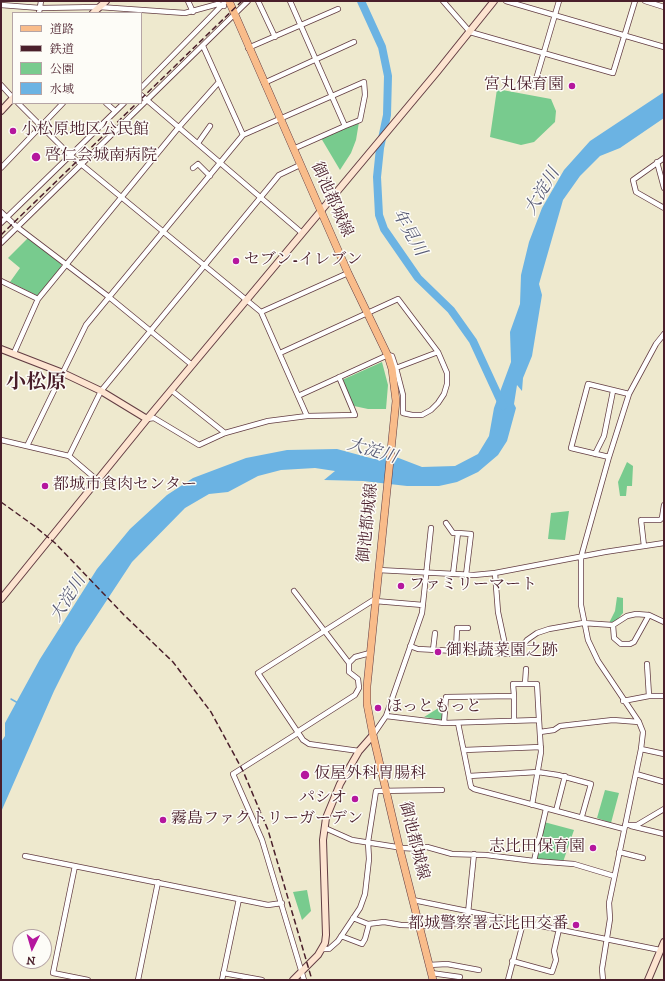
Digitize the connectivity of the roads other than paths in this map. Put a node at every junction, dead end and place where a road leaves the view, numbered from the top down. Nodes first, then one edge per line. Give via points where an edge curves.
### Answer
1 (41, 1) edge
2 (106, 1) edge
3 (188, 1) edge
4 (248, 1) edge
5 (258, 1) edge
6 (290, 1) edge
7 (444, 1) edge
8 (494, 1) edge
9 (506, 1) edge
10 (559, 1) edge
11 (635, 1) edge
12 (645, 1) edge
13 (226, 3) edge
14 (1, 5) edge
15 (99, 7) junction
16 (664, 7) edge
17 (338, 9) dead end
18 (39, 10) edge
19 (94, 12) edge
20 (141, 12) edge
21 (193, 12) junction
22 (234, 15) junction
23 (555, 15) junction
24 (301, 26) junction
25 (470, 32) junction
26 (624, 35) junction
27 (275, 37) junction
28 (354, 42) dead end
29 (203, 46) junction
30 (664, 47) edge
31 (248, 48) junction
32 (544, 53) junction
33 (316, 60) junction
34 (219, 82) junction
35 (264, 83) junction
36 (1, 85) edge
37 (534, 86) dead end
38 (142, 87) edge
39 (142, 96) edge
40 (332, 96) junction
41 (12, 97) edge
42 (12, 99) edge
43 (147, 100) junction
44 (19, 104) edge
45 (62, 104) edge
46 (107, 104) edge
47 (123, 104) edge
48 (1, 111) edge
49 (115, 111) junction
50 (280, 118) junction
51 (41, 126) junction
52 (210, 126) dead end
53 (345, 126) junction
54 (179, 127) junction
55 (243, 135) junction
56 (198, 143) junction
57 (293, 149) junction
58 (70, 155) junction
59 (664, 158) edge
60 (220, 162) junction
61 (657, 162) junction
62 (82, 164) junction
63 (300, 165) junction
64 (1, 168) edge
65 (193, 168) dead end
66 (210, 176) junction
67 (664, 188) edge
68 (261, 197) junction
69 (122, 198) junction
70 (664, 208) edge
71 (321, 211) junction
72 (1, 212) edge
73 (6, 218) junction
74 (1, 223) edge
75 (17, 227) junction
76 (164, 232) junction
77 (302, 232) junction
78 (1, 243) edge
79 (66, 266) junction
80 (204, 266) junction
81 (348, 273) junction
82 (1, 281) edge
83 (109, 298) junction
84 (38, 299) junction
85 (246, 300) junction
86 (261, 312) junction
87 (367, 312) junction
88 (150, 331) junction
89 (664, 334) edge
90 (1, 350) edge
91 (438, 352) junction
92 (14, 353) junction
93 (280, 353) junction
94 (388, 355) junction
95 (192, 365) junction
96 (396, 368) junction
97 (63, 372) junction
98 (338, 377) junction
99 (171, 390) junction
100 (101, 391) junction
101 (613, 391) junction
102 (629, 394) junction
103 (298, 396) junction
104 (307, 416) junction
105 (146, 419) junction
106 (225, 433) junction
107 (1, 440) edge
108 (27, 446) junction
109 (595, 454) junction
110 (69, 456) junction
111 (609, 457) junction
112 (97, 480) junction
113 (664, 505) edge
114 (446, 523) dead end
115 (431, 528) dead end
116 (458, 533) junction
117 (664, 543) edge
118 (644, 546) junction
119 (581, 557) junction
120 (378, 570) junction
121 (426, 572) junction
122 (496, 573) junction
123 (453, 574) junction
124 (466, 575) junction
125 (294, 591) dead end
126 (1, 599) edge
127 (375, 600) junction
128 (423, 605) junction
129 (649, 616) junction
130 (664, 622) edge
131 (583, 623) junction
132 (613, 625) junction
133 (468, 628) dead end
134 (324, 631) junction
135 (435, 633) dead end
136 (410, 646) junction
137 (433, 650) junction
138 (456, 650) junction
139 (370, 653) junction
140 (507, 654) junction
141 (349, 663) junction
142 (647, 664) dead end
143 (526, 669) dead end
144 (525, 684) junction
145 (514, 696) junction
146 (649, 696) junction
147 (664, 696) edge
148 (623, 701) junction
149 (386, 716) junction
150 (539, 720) junction
151 (514, 721) junction
152 (639, 722) junction
153 (444, 723) junction
154 (458, 723) junction
155 (540, 732) junction
156 (298, 733) junction
157 (373, 735) junction
158 (541, 747) junction
159 (641, 749) junction
160 (464, 750) junction
161 (359, 751) junction
162 (664, 754) edge
163 (538, 772) junction
164 (636, 774) junction
165 (469, 776) junction
166 (565, 776) junction
167 (664, 782) edge
168 (386, 789) junction
169 (442, 790) dead end
170 (532, 805) junction
171 (546, 809) junction
172 (664, 809) edge
173 (556, 811) junction
174 (582, 816) junction
175 (626, 827) junction
176 (325, 828) junction
177 (664, 834) edge
178 (368, 842) junction
179 (399, 846) junction
180 (619, 852) junction
181 (474, 854) junction
182 (25, 856) dead end
183 (643, 858) dead end
184 (534, 862) junction
185 (75, 866) junction
186 (614, 876) junction
187 (158, 882) junction
188 (239, 898) junction
189 (412, 900) junction
190 (282, 903) junction
191 (467, 911) junction
192 (353, 918) junction
193 (523, 923) junction
194 (369, 924) junction
195 (418, 925) junction
196 (559, 930) junction
197 (341, 936) junction
198 (608, 939) junction
199 (664, 942) edge
200 (322, 949) junction
201 (662, 951) edge
202 (512, 961) junction
203 (429, 965) junction
204 (302, 970) junction
205 (479, 970) dead end
206 (223, 973) junction
207 (432, 977) edge
208 (460, 977) dead end
209 (88, 980) edge
210 (138, 980) edge
211 (222, 980) edge
212 (262, 980) edge
213 (293, 980) edge
214 (304, 980) edge
215 (508, 980) edge
216 (603, 980) edge
217 (648, 980) edge

1 - 18 street
2 - 15 street
3 - 21 street
4 - 22 street
5 - 27 street
6 - 24 street
7 - 25 street
8 - 25 street
9 - 23 street
10 - 23 street
11 - 26 street
12 - 16 street
13 - 21 street
13 - 22 main road, 御池都城線
13 - 38 street
14 - 18 street
15 - 18 street
15 - 19 street
15 - 20 street
17 - 24 street
20 - 21 street
22 - 29 street
22 - 31 main road, 御池都城線
23 - 26 street
23 - 32 street
24 - 27 street
24 - 33 street
25 - 32 street
25 - 71 street
26 - 30 street
26 - 32 street via 613,73
27 - 31 street
28 - 33 street
29 - 34 street
29 - 43 street
31 - 35 main road, 御池都城線
32 - 37 street
33 - 35 street
33 - 40 street
34 - 54 street
34 - 55 street
35 - 50 main road, 御池都城線
36 - 41 street
39 - 43 street
40 - 50 street
40 - 53 street
40 - 53 street via 364,82 365,95 360,120
42 - 48 street
43 - 54 street
43 - 62 street
44 - 51 street
45 - 51 street
46 - 49 street
47 - 49 street
49 - 58 street
50 - 55 street
50 - 57 main road, 御池都城線
51 - 58 street
51 - 64 street
52 - 56 street
53 - 57 street
54 - 56 street
54 - 69 street
55 - 60 street
56 - 60 street
57 - 63 main road, 御池都城線
58 - 62 street
58 - 73 street
59 - 61 street
60 - 66 street
60 - 68 street
61 - 67 street
61 - 70 street via 633,180 633,183 636,192
62 - 69 street
62 - 75 street
63 - 68 street via 280,175
63 - 71 main road, 御池都城線
65 - 66 street via 198,164
66 - 76 street
68 - 77 street
68 - 80 street
69 - 76 street
69 - 79 street
71 - 77 street
71 - 81 main road, 御池都城線
72 - 73 street
73 - 74 street
73 - 75 street
75 - 78 street
75 - 79 street
76 - 80 street
76 - 83 street
77 - 85 street
79 - 83 street
79 - 84 street
80 - 85 street
80 - 88 street
81 - 86 street
81 - 87 main road, 御池都城線
82 - 84 street
83 - 88 street
83 - 97 street via 86,325
84 - 92 street
85 - 86 street
85 - 95 street
86 - 93 street
87 - 91 street via 400,300
87 - 93 street
87 - 94 main road, 御池都城線
88 - 95 street
88 - 100 street
89 - 102 street
90 - 92 street
91 - 96 street
91 - 96 street via 447,373 444,394 431,410 422,414 403,413 403,395
92 - 97 street
93 - 103 street
94 - 96 street via 392,356
94 - 98 street
94 - 120 main road, 御池都城線 via 396,401
95 - 99 street
97 - 100 street
97 - 108 street
98 - 103 street
98 - 104 street via 356,415
99 - 105 street
99 - 106 street
100 - 105 street
100 - 110 street
101 - 102 street
101 - 109 street via 604,436
101 - 109 street via 588,384 571,448
102 - 111 street
103 - 104 street
104 - 106 street via 268,421
105 - 106 street via 154,418 199,445
105 - 112 street
107 - 108 street
108 - 110 street
109 - 111 street
110 - 112 street
111 - 119 street
112 - 126 street
113 - 118 street via 660,520 641,520
114 - 116 street via 453,533
115 - 121 street
116 - 123 street
116 - 124 street via 471,534
117 - 118 street
118 - 119 street
119 - 122 street
119 - 131 street
120 - 121 street
120 - 127 main road, 御池都城線
121 - 123 street
121 - 128 street
122 - 124 street
122 - 140 street via 498,612
123 - 124 street
125 - 134 street
127 - 128 street
127 - 134 street
127 - 139 main road, 御池都城線
128 - 136 street
129 - 130 street
129 - 132 street via 627,616
129 - 132 street via 634,642 630,644 621,644 614,638
131 - 132 street
131 - 140 street via 537,634 527,640 518,652
131 - 148 street via 598,661
133 - 138 street via 457,628
134 - 141 street
134 - 156 street via 258,673
135 - 137 street
136 - 137 street
136 - 149 street
137 - 138 street
138 - 140 street
139 - 141 street via 356,657
139 - 157 main road, 御池都城線 via 367,704
141 - 156 street via 349,672 358,679 358,692
142 - 146 street
143 - 144 street
144 - 145 street via 513,684
144 - 150 street via 537,684
145 - 151 street
145 - 153 street via 446,697
146 - 147 street
146 - 148 street
148 - 152 street
149 - 153 street
149 - 157 street
150 - 151 street
150 - 155 street
151 - 154 street
152 - 155 street via 612,720 560,726 554,730
152 - 159 street via 642,732
153 - 154 street
154 - 160 street
155 - 158 street
156 - 161 street via 309,744
156 - 190 street via 233,774 262,840
157 - 161 street
157 - 168 main road, 御池都城線
158 - 160 street
158 - 163 street
159 - 162 street
159 - 164 street
160 - 165 street
161 - 176 street via 333,798
163 - 165 street
163 - 166 street
163 - 170 street
164 - 167 street
164 - 175 street
165 - 170 street via 471,787 474,789
166 - 173 street
166 - 174 street via 591,784
168 - 169 street via 398,792
168 - 178 street via 376,791
168 - 179 main road, 御池都城線
170 - 171 street
171 - 173 street
171 - 184 street
172 - 175 street
173 - 174 street
174 - 175 street
175 - 177 street
175 - 180 street
176 - 178 street via 340,836
176 - 200 street via 323,840 326,935
178 - 179 street
178 - 192 street via 366,888 360,908
179 - 181 street via 419,849 427,847 452,854
179 - 189 main road, 御池都城線
180 - 183 street
180 - 186 street
181 - 184 street
181 - 191 street
182 - 185 street
184 - 186 street via 584,866
185 - 187 street
185 - 209 street via 53,972
186 - 198 street via 609,903
187 - 188 street
187 - 210 street
188 - 190 street via 268,905
188 - 206 street
189 - 191 street
189 - 195 main road, 御池都城線
190 - 204 street
191 - 193 street
191 - 195 street via 467,923
192 - 194 street
192 - 197 street
193 - 196 street
193 - 202 street
194 - 195 street via 384,922
194 - 197 street via 362,944
195 - 203 main road, 御池都城線
196 - 198 street
196 - 202 street via 552,972
197 - 200 street via 329,949
198 - 201 street
198 - 216 street via 603,962
199 - 201 street
200 - 204 street
201 - 217 street
202 - 215 street
203 - 205 street via 447,964
203 - 207 main road, 御池都城線
204 - 213 street
204 - 214 street
206 - 211 street
206 - 212 street
207 - 208 street

